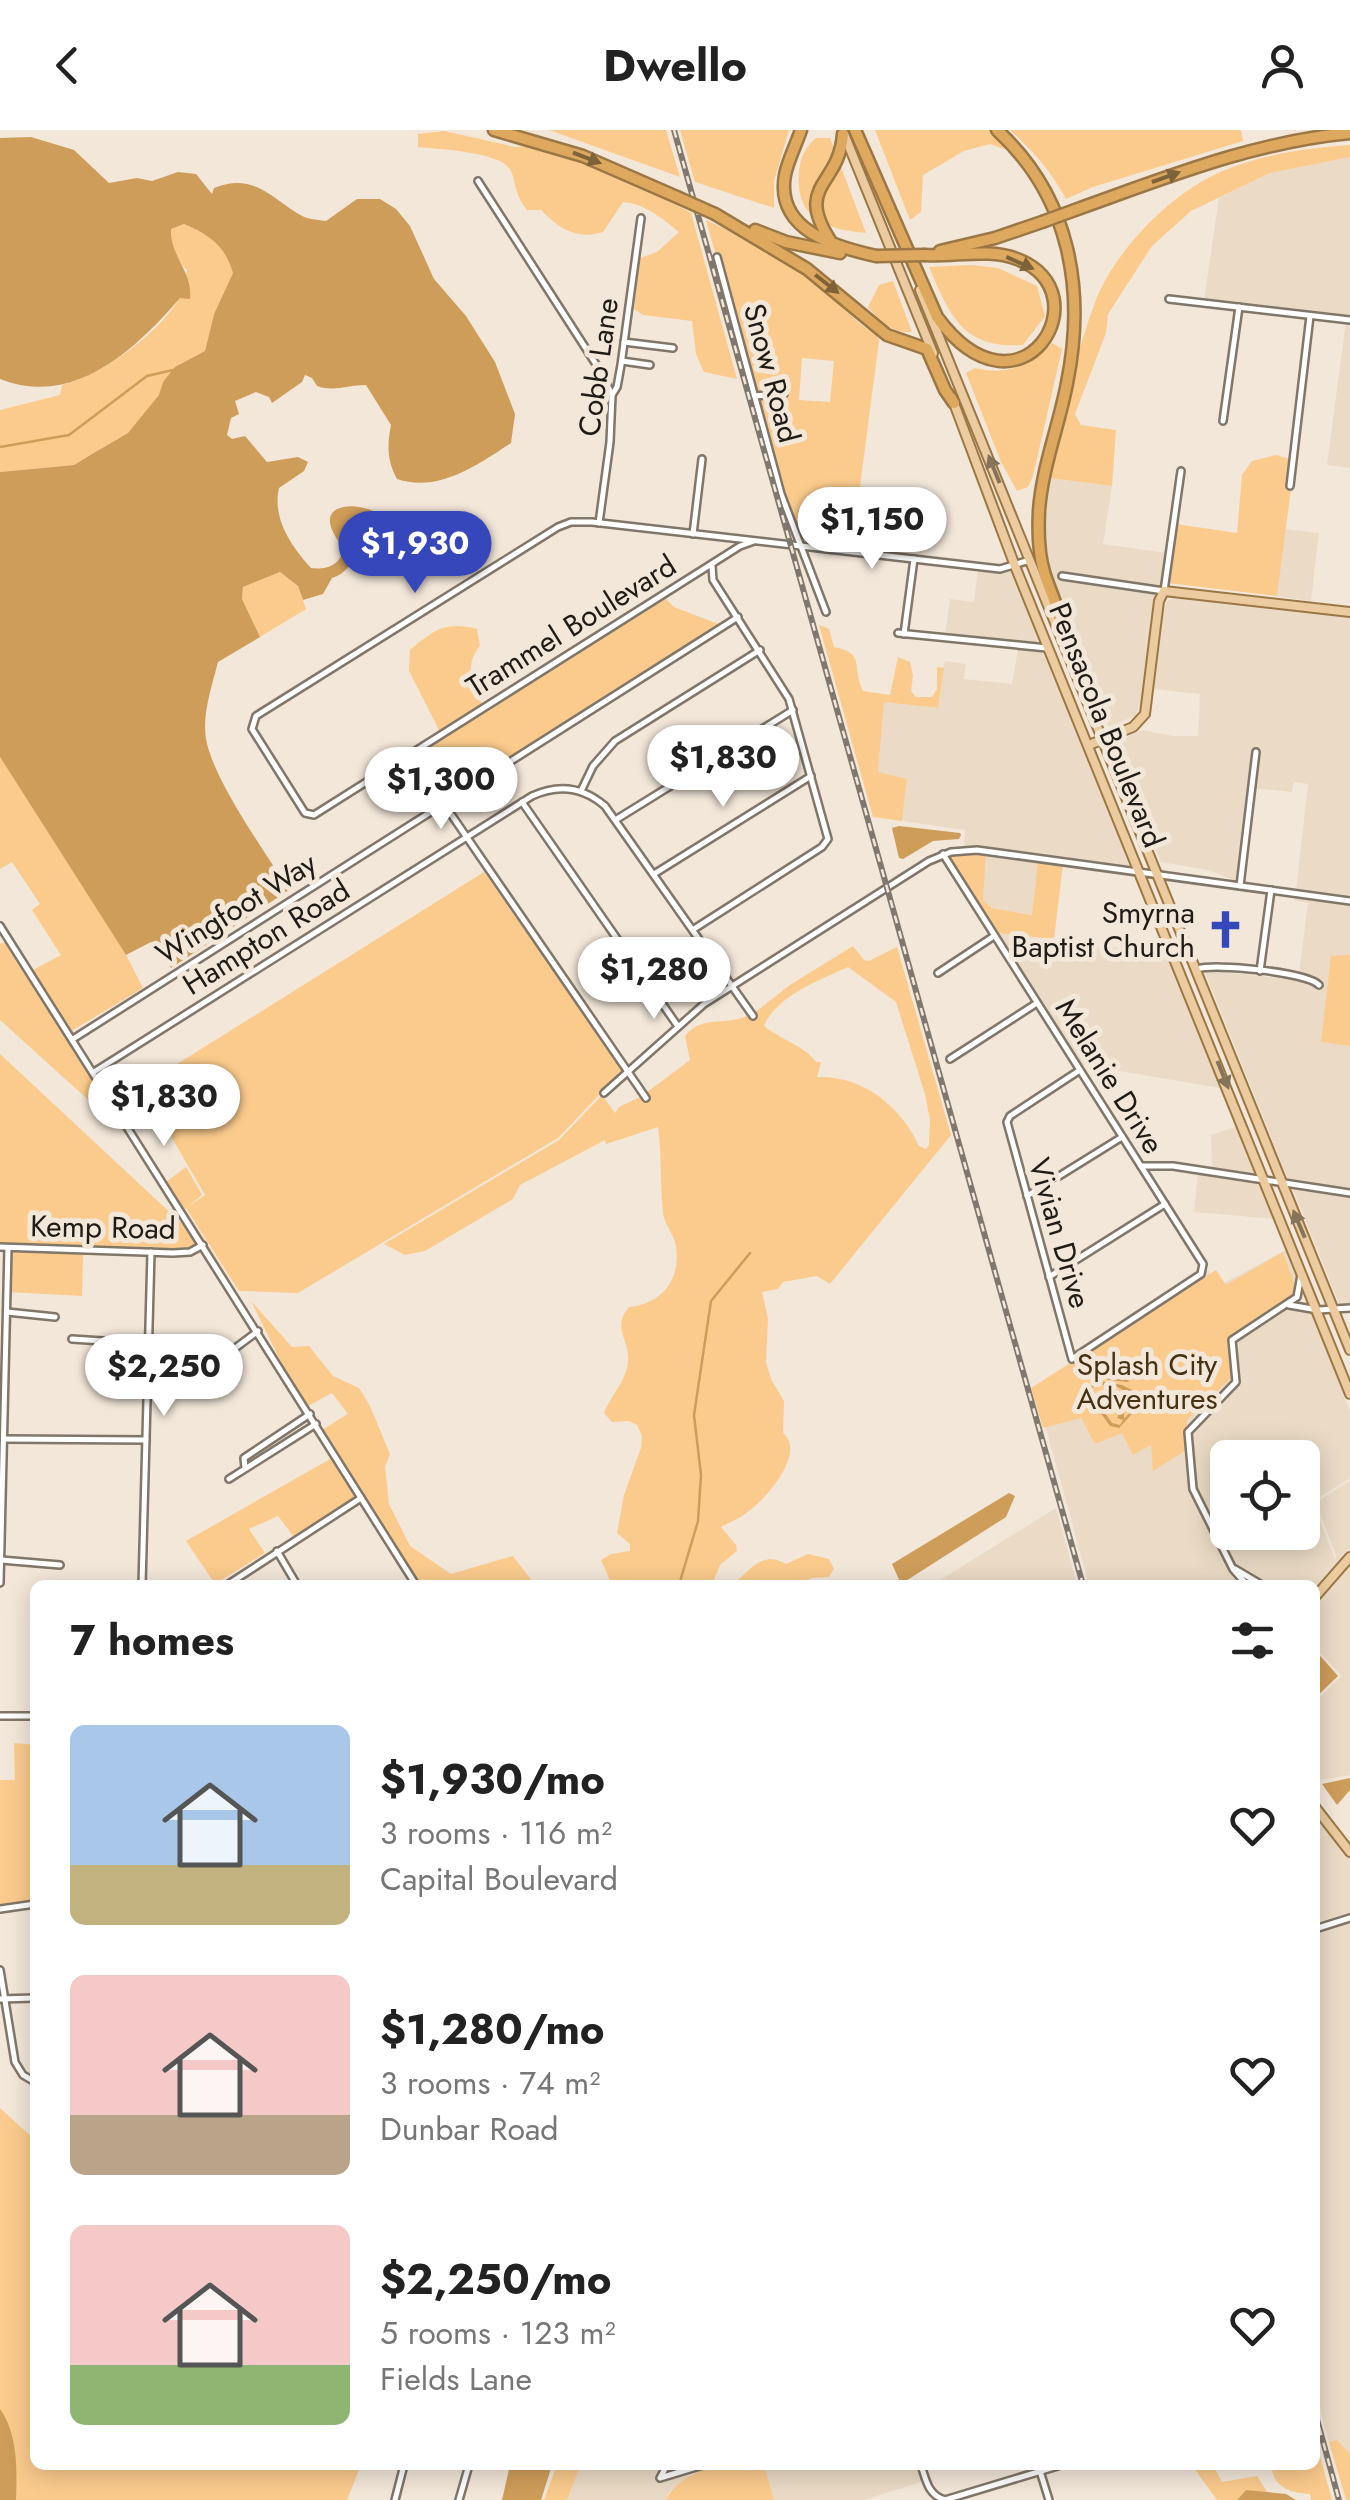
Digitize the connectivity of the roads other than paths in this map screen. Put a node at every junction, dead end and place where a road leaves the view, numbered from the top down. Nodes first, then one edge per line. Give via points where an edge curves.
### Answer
1 (494, 130) edge
2 (802, 130) edge
3 (998, 130) edge
4 (847, 131) edge
5 (1350, 133) edge
6 (873, 174) junction
7 (478, 181) dead end
8 (715, 214) junction
9 (641, 218) dead end
10 (833, 245) junction
11 (925, 254) junction
12 (876, 256) junction
13 (717, 257) dead end
14 (1169, 299) dead end
15 (1239, 307) junction
16 (1310, 316) junction
17 (1350, 320) edge
18 (624, 342) junction
19 (673, 348) dead end
20 (622, 361) junction
21 (650, 366) dead end
22 (784, 394) dead end
23 (612, 395) junction
24 (753, 396) junction
25 (954, 403) junction
26 (1223, 422) dead end
27 (702, 459) dead end
28 (1180, 471) dead end
29 (1290, 486) dead end
30 (600, 523) junction
31 (693, 534) junction
32 (754, 541) junction
33 (799, 546) junction
34 (914, 559) junction
35 (1031, 559) junction
36 (713, 563) junction
37 (1015, 566) junction
38 (1062, 576) dead end
39 (1164, 591) junction
40 (730, 605) junction
41 (826, 612) dead end
42 (1350, 612) edge
43 (738, 617) junction
44 (728, 624) junction
45 (1058, 631) junction
46 (1044, 635) junction
47 (1050, 648) junction
48 (760, 650) junction
49 (793, 710) junction
50 (1104, 739) junction
51 (1089, 745) junction
52 (1256, 752) dead end
53 (811, 776) junction
54 (580, 791) junction
55 (522, 802) junction
56 (444, 804) junction
57 (616, 819) junction
58 (467, 837) junction
59 (944, 854) junction
60 (1140, 871) junction
61 (1158, 873) junction
62 (654, 874) junction
63 (1240, 886) junction
64 (1271, 890) junction
65 (1350, 901) edge
66 (0, 926) edge
67 (692, 929) junction
68 (994, 936) junction
69 (8, 937) junction
70 (0, 941) edge
71 (1188, 948) junction
72 (1172, 954) junction
73 (1196, 969) junction
74 (938, 972) dead end
75 (1260, 972) junction
76 (732, 986) junction
77 (1319, 986) dead end
78 (1037, 1003) junction
79 (1211, 1007) junction
80 (1197, 1012) junction
81 (753, 1016) dead end
82 (677, 1024) junction
83 (73, 1038) junction
84 (950, 1059) dead end
85 (628, 1069) junction
86 (1080, 1070) junction
87 (94, 1072) junction
88 (604, 1092) dead end
89 (646, 1098) dead end
90 (1255, 1111) junction
91 (1240, 1116) junction
92 (1122, 1137) junction
93 (1141, 1166) junction
94 (1266, 1180) junction
95 (1282, 1183) junction
96 (1350, 1193) edge
97 (1026, 1196) junction
98 (1165, 1204) junction
99 (203, 1245) junction
100 (0, 1248) edge
101 (8, 1248) junction
102 (151, 1252) junction
103 (1300, 1268) junction
104 (1049, 1277) junction
105 (1286, 1306) junction
106 (1350, 1308) edge
107 (1318, 1310) junction
108 (1333, 1310) junction
109 (6, 1312) junction
110 (54, 1317) dead end
111 (258, 1331) junction
112 (72, 1339) dead end
113 (3, 1342) edge
114 (148, 1344) junction
115 (1350, 1350) edge
116 (1072, 1358) joint
117 (223, 1361) dead end
118 (1350, 1394) edge
119 (310, 1414) junction
120 (316, 1424) junction
121 (5, 1439) junction
122 (146, 1440) junction
123 (245, 1468) junction
124 (229, 1479) dead end
125 (361, 1498) junction
126 (277, 1552) junction
127 (1350, 1557) edge
128 (1, 1560) edge
129 (60, 1565) dead end
130 (1233, 1568) junction
131 (142, 1580) edge
132 (235, 1580) edge
133 (294, 1580) edge
134 (413, 1580) edge
135 (1243, 1580) edge
136 (1253, 1580) edge
137 (0, 1583) edge
138 (1320, 1591) edge
139 (0, 1716) edge
140 (30, 1716) edge
141 (1320, 1813) edge
142 (1350, 1852) edge
143 (30, 1905) edge
144 (0, 1909) edge
145 (1350, 1918) edge
146 (1320, 1927) edge
147 (0, 1970) edge
148 (30, 1998) edge
149 (2, 1999) edge
150 (30, 2079) edge
151 (403, 2470) edge
152 (468, 2470) edge
153 (664, 2470) edge
154 (686, 2470) edge
155 (923, 2470) edge
156 (1046, 2470) edge
157 (1040, 2472) junction
158 (395, 2500) edge
159 (460, 2500) edge
160 (1049, 2500) edge

1 -> 8 highway, bridge via 583,156
2 - 10 highway via 785,176 786,199 804,228
3 - 45 highway via 1048,194 1075,283 1074,348 1039,510 1042,566 1061,620
4 - 6 highway, Pensacola Boulevard
4 - 10 highway via 816,202 817,219
4 - 25 main road, Pensacola Boulevard
11 -> 5 highway, bridge via 995,238 1234,154
11 -> 6 highway via 1006,256 1036,270 1054,302 1045,339 1027,355 1006,361 980,357 957,342 936,317
35 -> 6 main road, Pensacola Boulevard
7 - 23 street
8 - 12 highway via 797,244
8 -> 25 highway via 807,269 887,335 926,348
9 - 18 street, Cobb Lane
10 - 12 highway
11 - 12 highway, bridge
13 - 24 street, Snow Road
14 - 15 street
15 - 16 street
15 - 26 street
16 - 17 street
16 - 29 street
18 - 19 street
18 - 20 street, Cobb Lane
20 - 21 street
20 - 23 street, Cobb Lane
22 - 24 street
23 - 30 street, Cobb Lane
24 - 33 street, Snow Road
25 - 37 main road, Pensacola Boulevard
27 - 31 street
28 - 39 street
30 - 31 street
30 - 36 street, Trammel Boulevard via 558,527 252,720 305,814
31 - 32 street
32 - 33 street
32 - 36 street, Trammel Boulevard
33 - 34 street
33 - 41 street, Snow Road
34 - 37 street via 1000,570
34 - 47 street via 901,634
35 - 37 street
35 - 45 main road, Pensacola Boulevard
36 - 40 street via 713,580
37 - 45 main road via 1033,574
37 - 46 main road, Pensacola Boulevard
38 - 39 street
39 - 42 main road
39 - 50 main road via 1145,714
40 - 43 street
40 - 44 street
43 - 44 street, Wingfoot Way
43 - 48 street
44 - 56 street, Wingfoot Way
45 - 46 main road
45 - 50 main road, Pensacola Boulevard
46 - 47 main road, Pensacola Boulevard
47 - 51 main road, Pensacola Boulevard
48 - 49 street
48 - 54 street via 615,742
49 - 53 street
49 - 57 street
50 - 51 main road
50 - 61 main road, Pensacola Boulevard
51 - 60 main road, Pensacola Boulevard
52 - 63 street
53 - 62 street
53 - 67 street via 828,835 824,846
54 - 55 street, Hampton Road via 549,790
54 - 57 street
55 - 58 street, Hampton Road
55 - 82 street
56 - 58 street
56 - 83 street, Wingfoot Way
57 - 62 street
58 - 85 street
58 - 87 street, Hampton Road
59 - 60 street via 977,850
59 - 68 street, Melanie Drive
59 - 76 street
60 - 61 street
60 - 72 main road, Pensacola Boulevard
61 - 63 street
61 - 71 main road, Pensacola Boulevard
62 - 67 street
63 - 64 street
64 - 65 street
64 - 75 street
66 - 69 street
67 - 76 street
68 - 74 street
68 - 78 street, Melanie Drive
69 - 70 street
69 - 83 street
71 - 72 main road
71 - 73 main road, Pensacola Boulevard
72 - 80 main road, Pensacola Boulevard
73 - 75 street
73 - 79 main road, Pensacola Boulevard
75 - 77 street via 1308,978
76 - 81 street
76 - 82 street
78 - 84 street
78 - 86 street, Melanie Drive
79 - 80 main road
79 - 90 main road, Pensacola Boulevard
80 -> 91 main road, Pensacola Boulevard
82 - 85 street
83 - 87 street
85 - 88 street
85 - 89 street
86 - 92 street, Melanie Drive
86 - 97 street, Vivian Drive via 1007,1119
87 - 99 street
90 - 91 main road
90 - 95 main road, Pensacola Boulevard
91 - 94 main road, Pensacola Boulevard
92 - 93 street, Melanie Drive
92 - 97 street
93 - 94 street
93 - 98 street, Melanie Drive
94 - 95 street
94 - 103 main road, Pensacola Boulevard
95 - 96 street
108 -> 95 main road, Pensacola Boulevard
97 - 104 street, Vivian Drive
98 - 104 street
98 - 116 street, Melanie Drive via 1203,1271
99 - 102 street, Kemp Road via 190,1252
99 - 111 street
100 - 101 street, Kemp Road
101 - 102 street, Kemp Road
101 - 109 street
102 - 114 street
103 - 105 street via 1299,1292
103 - 107 main road, Pensacola Boulevard
104 - 116 street, Vivian Drive
105 - 107 street
105 - 130 street via 1232,1340 1236,1382 1188,1432 1193,1489
106 - 108 street
107 - 108 street
107 - 118 main road, Pensacola Boulevard
108 - 115 main road, Pensacola Boulevard
109 - 110 street
109 - 113 street
111 - 117 street
111 - 119 street
112 - 114 street
113 - 121 street
114 - 122 street
119 - 120 street
119 - 123 street via 244,1458
120 - 123 street
120 - 125 street
121 - 122 street
121 - 128 street
122 - 131 street
123 - 124 street
125 - 126 street
125 - 134 street
126 - 132 street
126 - 133 street
127 - 138 main road
128 - 129 street
128 - 137 street
130 - 135 street
130 - 136 street
139 - 140 street
141 - 142 main road
143 - 144 street
145 - 146 street
147 - 149 street
148 - 149 street
149 - 150 street via 16,2062
151 - 158 street
152 - 159 street
153 - 154 street via 660,2478
155 - 157 street via 929,2490 950,2500
156 - 157 street
157 - 160 street

